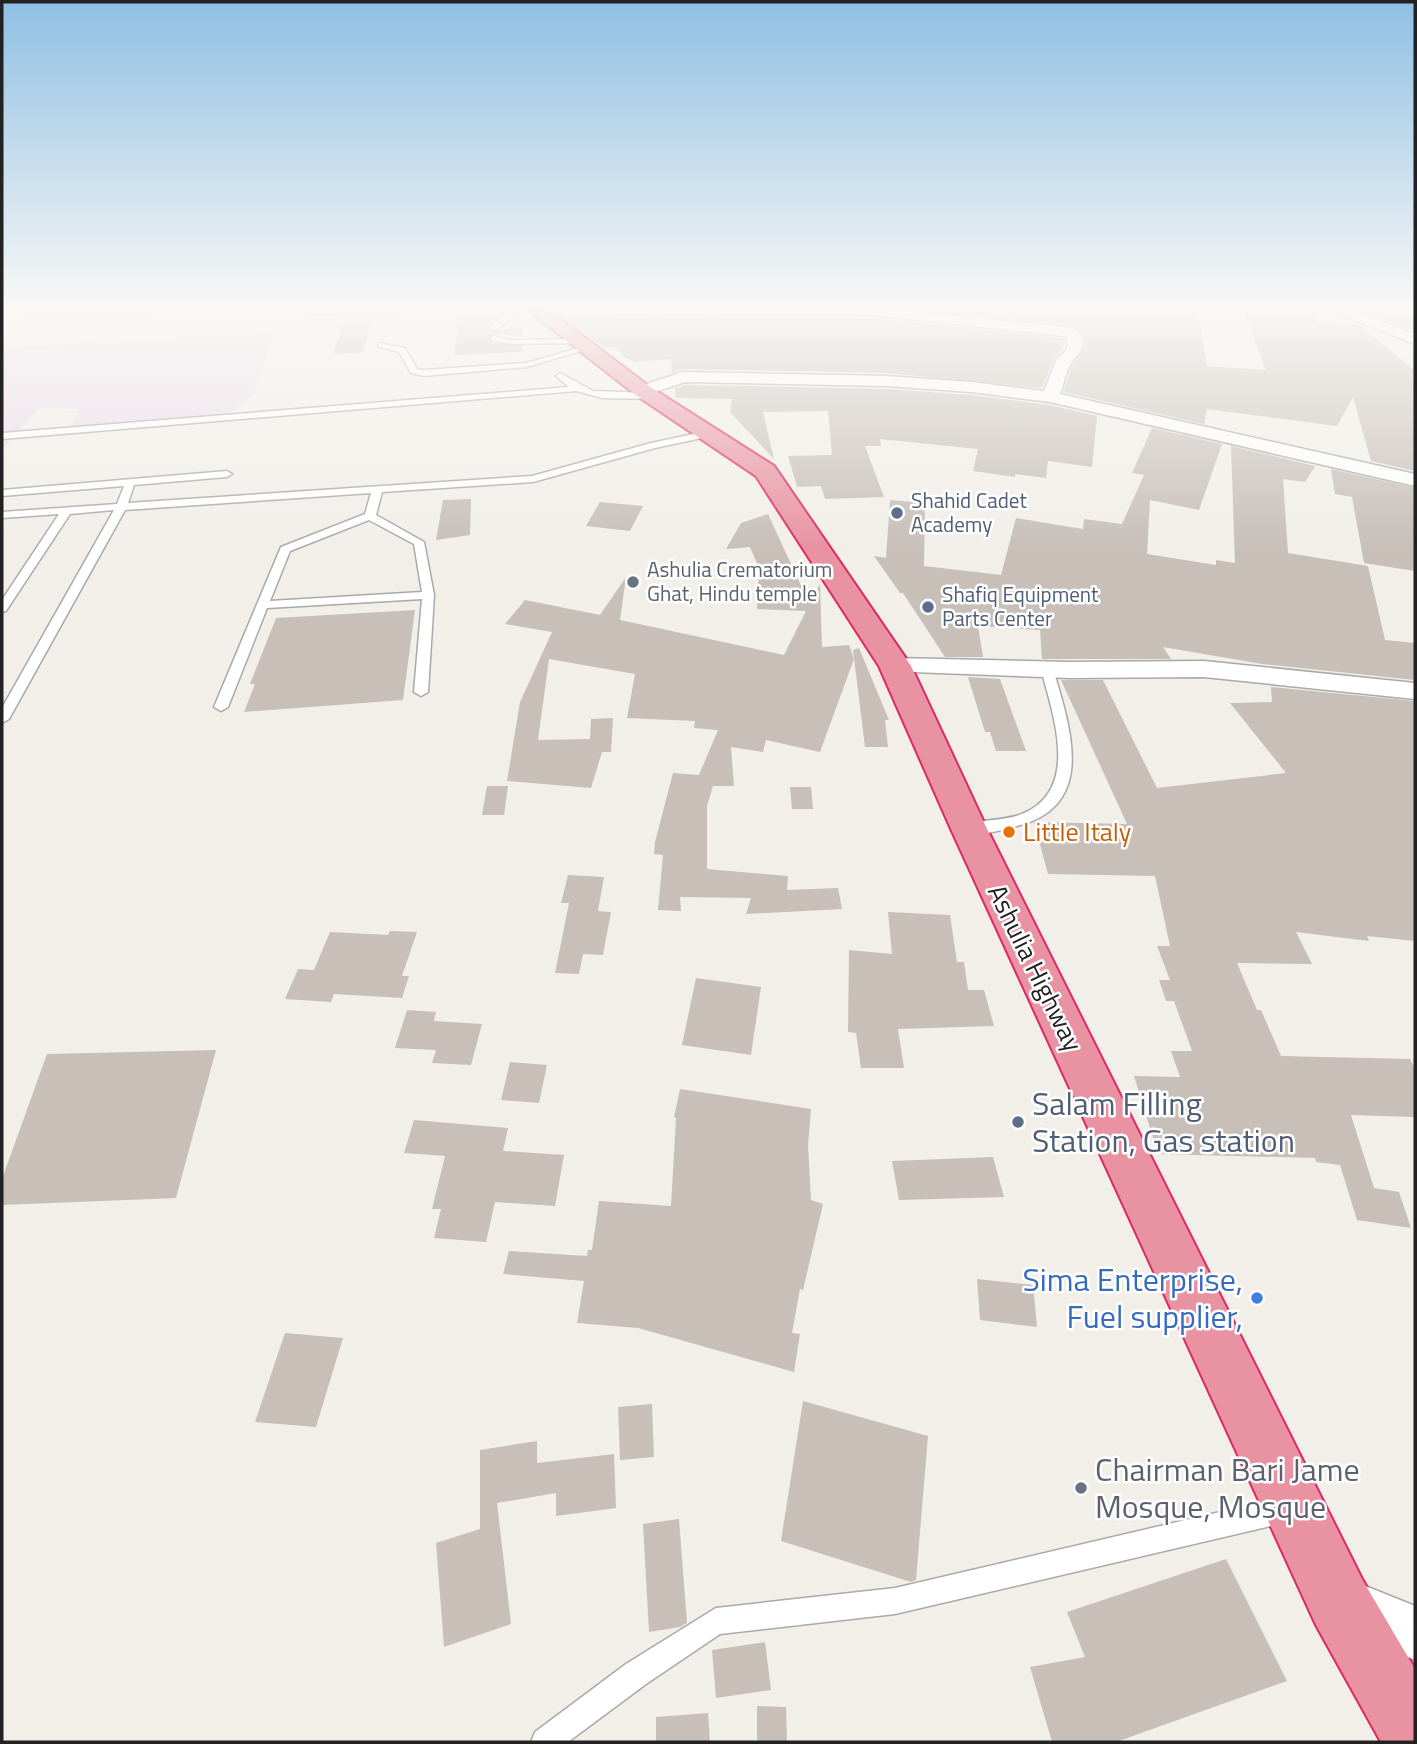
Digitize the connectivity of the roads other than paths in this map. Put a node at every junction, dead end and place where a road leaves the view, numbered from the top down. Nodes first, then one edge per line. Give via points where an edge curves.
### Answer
1 (633, 386) edge
2 (661, 386) edge
3 (959, 386) edge
4 (1055, 386) edge
5 (574, 389) joint
6 (646, 393) junction
7 (1051, 397) junction
8 (708, 434) junction
9 (2, 436) edge
10 (227, 474) dead end
11 (1415, 480) edge
12 (130, 483) junction
13 (377, 491) junction
14 (2, 494) edge
15 (121, 508) junction
16 (66, 512) junction
17 (2, 515) edge
18 (370, 516) junction
19 (428, 595) junction
20 (261, 605) junction
21 (2, 608) edge
22 (895, 666) junction
23 (1046, 669) junction
24 (1415, 691) edge
25 (421, 692) dead end
26 (222, 707) dead end
27 (2, 719) edge
28 (969, 830) junction
29 (1294, 1508) junction
30 (1339, 1602) junction
31 (1415, 1633) edge
32 (1415, 1734) edge
33 (545, 1742) edge

1 - 6 highway, Ashulia Highway
2 - 6 street
3 - 7 street
4 - 7 street
5 - 6 lane via 609,397
5 - 9 lane
6 - 8 highway, Ashulia Highway
7 - 11 street
8 - 13 lane via 533,479
8 - 22 highway, Ashulia Highway via 765,471
10 - 12 lane
12 - 14 lane
12 - 15 lane
13 - 15 lane
13 - 18 lane
15 - 16 lane
15 - 27 lane
16 - 17 lane
16 - 21 lane
18 - 19 lane via 419,542
18 - 20 lane via 285,549
19 - 20 lane
19 - 25 lane
20 - 26 lane
22 - 23 street
22 - 28 highway, Ashulia Highway
23 - 24 street via 1204,669
23 - 28 lane via 1063,728 1066,777 1054,801 1029,818
28 - 29 highway, Ashulia Highway
29 - 30 highway, Ashulia Highway
29 - 33 lane via 895,1601 716,1622
30 - 31 street
30 - 32 highway, Ashulia Highway

